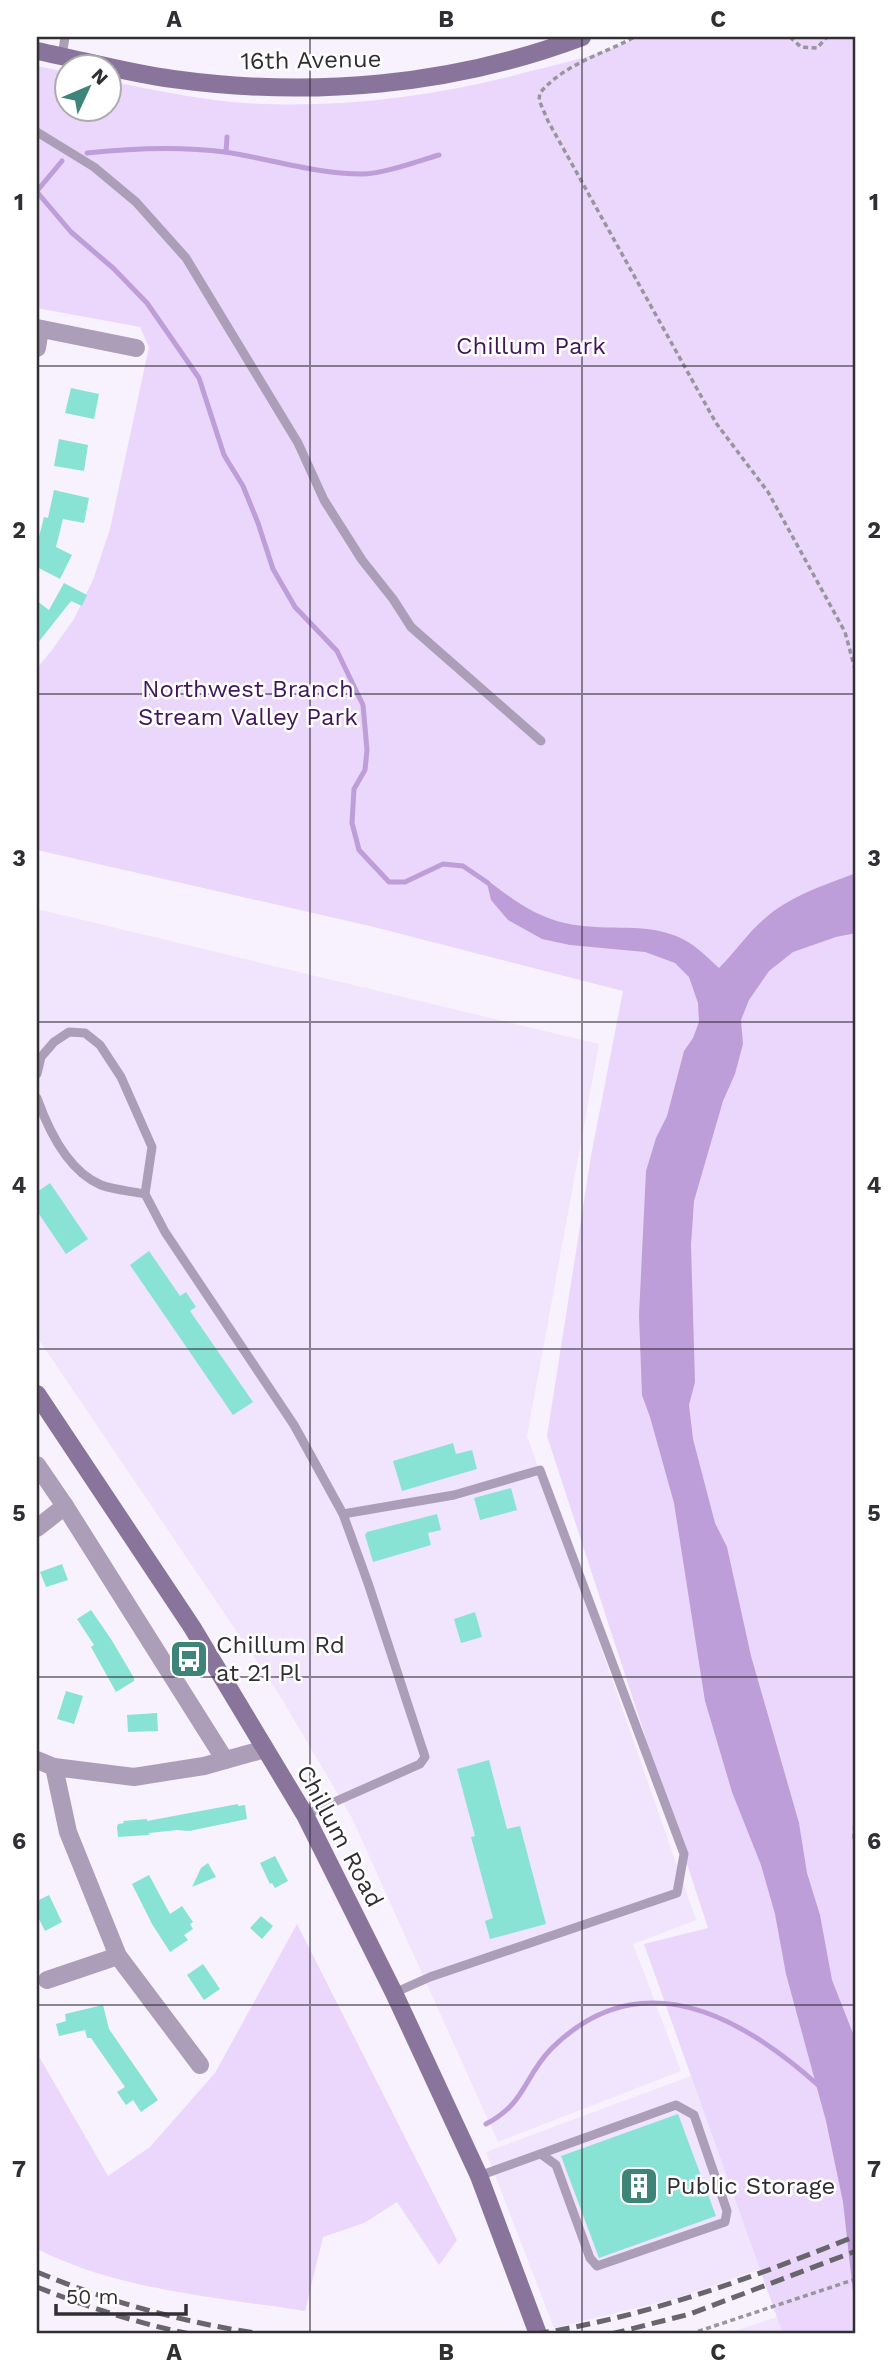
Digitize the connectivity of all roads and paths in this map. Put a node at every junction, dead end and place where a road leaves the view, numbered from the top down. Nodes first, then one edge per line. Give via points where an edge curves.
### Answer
1 (790, 37) edge
2 (827, 37) edge
3 (575, 38) edge
4 (633, 38) edge
5 (122, 69) edge
6 (37, 132) edge
7 (38, 328) edge
8 (37, 348) edge
9 (136, 348) dead end
10 (856, 673) edge
11 (541, 741) dead end
12 (37, 1074) edge
13 (37, 1098) edge
14 (145, 1194) junction
15 (37, 1394) edge
16 (37, 1465) edge
17 (856, 1471) edge
18 (856, 1480) edge
19 (65, 1506) junction
20 (342, 1514) junction
21 (37, 1528) edge
22 (265, 1749) junction
23 (37, 1760) edge
24 (225, 1760) junction
25 (54, 1767) junction
26 (856, 1803) edge
27 (305, 1815) junction
28 (856, 1858) edge
29 (118, 1956) junction
30 (47, 1980) dead end
31 (394, 1993) junction
32 (200, 2065) dead end
33 (541, 2154) junction
34 (479, 2176) junction
35 (856, 2279) edge
36 (538, 2334) edge
37 (690, 2334) edge

1 - 2 path via 800,47 817,48
3 - 5 main road, 16th Avenue via 507,61 395,83 330,88 247,79 169,79
4 - 10 path via 554,78 539,100 709,411 768,492 845,632
6 - 11 lane via 94,167 135,202 186,258 298,443 324,500 411,627
7 - 8 street
7 - 9 street
12 - 14 lane via 41,1057 68,1032 85,1033 100,1045 121,1077 152,1147
13 - 14 lane via 45,1120 79,1169 100,1184
14 - 20 lane via 165,1232 294,1425
15 - 22 main road, Chillum Road via 192,1628
16 - 19 street
17 - 18 path
19 - 21 street
19 - 24 street
20 - 27 lane via 425,1757 420,1764
20 - 31 lane via 454,1495 540,1470 684,1854 677,1893
22 - 24 street
22 - 27 main road, Chillum Road
23 - 25 street
24 - 25 street via 134,1777
25 - 29 street via 68,1832
26 - 28 path
27 - 31 main road, Chillum Road
29 - 30 street
29 - 32 street
31 - 34 main road, Chillum Road
33 - 33 lane via 676,2105 694,2115 700,2129 727,2211 725,2222 597,2266 556,2165
33 - 34 lane
34 - 36 main road, Chillum Road
35 - 37 path

